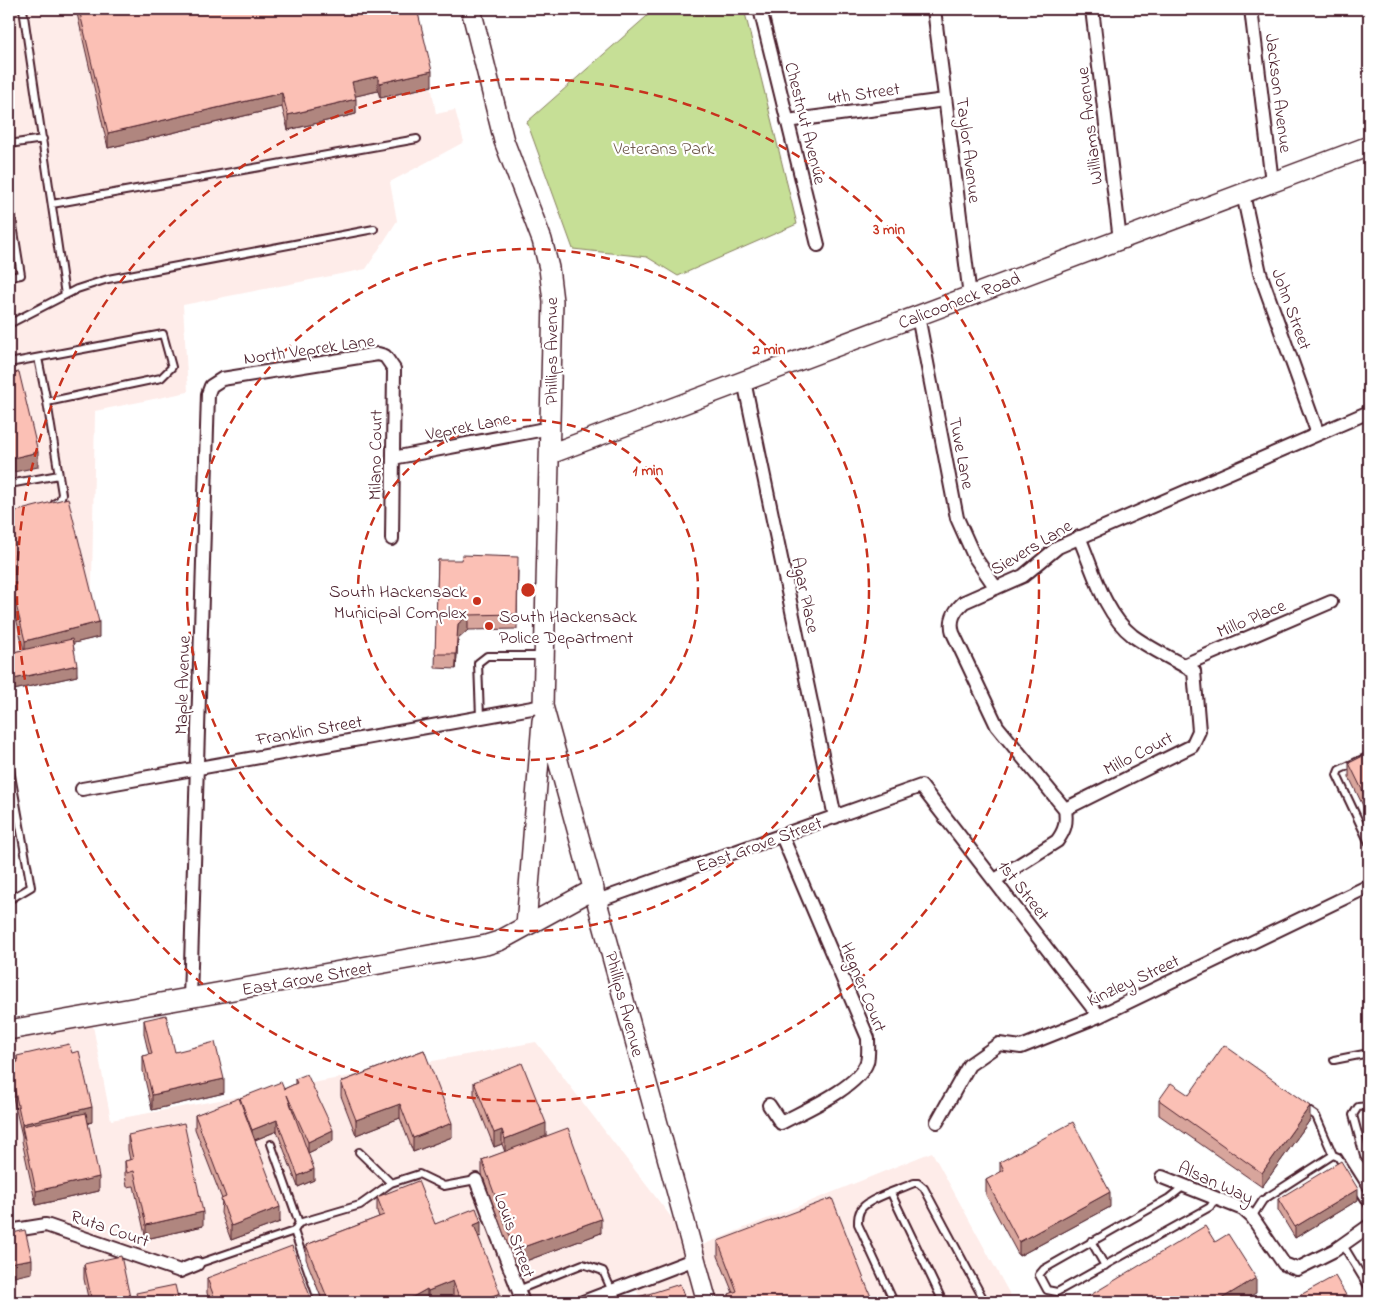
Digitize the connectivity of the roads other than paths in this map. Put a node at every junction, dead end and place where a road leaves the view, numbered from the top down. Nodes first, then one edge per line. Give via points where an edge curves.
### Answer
1 (23, 9) edge
2 (471, 9) edge
3 (760, 9) edge
4 (934, 9) edge
5 (1092, 9) edge
6 (1251, 9) edge
7 (945, 100) junction
8 (787, 121) junction
9 (42, 139) junction
10 (417, 139) dead end
11 (9, 144) edge
12 (1369, 146) edge
13 (1272, 182) junction
14 (1243, 194) junction
15 (9, 200) edge
16 (52, 204) junction
17 (374, 229) dead end
18 (1120, 240) junction
19 (818, 245) dead end
20 (9, 277) edge
21 (65, 295) junction
22 (970, 296) junction
23 (918, 316) junction
24 (9, 324) edge
25 (38, 358) junction
26 (9, 363) edge
27 (394, 370) joint
28 (222, 380) joint
29 (744, 381) junction
30 (47, 402) junction
31 (1369, 412) edge
32 (550, 428) junction
33 (1318, 434) junction
34 (550, 454) junction
35 (393, 458) junction
36 (59, 475) junction
37 (9, 484) edge
38 (46, 509) edge
39 (1079, 537) junction
40 (392, 540) dead end
41 (996, 588) junction
42 (1332, 602) dead end
43 (544, 656) junction
44 (1184, 666) junction
45 (543, 706) junction
46 (480, 717) junction
47 (1369, 756) edge
48 (9, 764) edge
49 (197, 769) junction
50 (921, 786) joint
51 (82, 789) dead end
52 (1065, 810) junction
53 (834, 817) junction
54 (782, 836) junction
55 (1369, 843) edge
56 (994, 880) junction
57 (1369, 886) edge
58 (595, 895) junction
59 (9, 900) edge
60 (526, 926) junction
61 (190, 999) junction
62 (1099, 1016) junction
63 (9, 1030) edge
64 (1369, 1053) edge
65 (1334, 1060) dead end
66 (1300, 1104) edge
67 (769, 1105) dead end
68 (1369, 1106) edge
69 (937, 1122) dead end
70 (271, 1144) dead end
71 (359, 1152) dead end
72 (1333, 1156) junction
73 (1369, 1162) edge
74 (1162, 1177) dead end
75 (476, 1180) joint
76 (391, 1183) junction
77 (1184, 1186) junction
78 (891, 1193) junction
79 (1216, 1199) junction
80 (1369, 1206) edge
81 (1252, 1217) junction
82 (299, 1223) junction
83 (1369, 1226) edge
84 (9, 1231) edge
85 (294, 1231) junction
86 (1091, 1241) junction
87 (1344, 1245) junction
88 (695, 1258) junction
89 (197, 1264) joint
90 (1105, 1266) junction
91 (1369, 1288) edge
92 (612, 1291) junction
93 (520, 1296) edge
94 (319, 1302) edge
95 (583, 1302) edge
96 (707, 1302) edge
97 (894, 1302) edge
98 (943, 1302) edge
99 (985, 1302) edge

1 - 9 lane
2 - 32 street, Phillips Avenue via 504,141 542,240 549,268 553,329
3 - 8 street, Chestnut Avenue
4 - 7 street, Taylor Avenue
5 - 18 street, Williams Avenue
6 - 13 street, Jackson Avenue
7 - 8 street, 4th Street
7 - 22 street, Taylor Avenue
8 - 19 street, Chestnut Avenue
9 - 11 lane
9 - 16 lane
10 - 16 lane
12 - 13 street, Calicooneck Road
13 - 14 street, Calicooneck Road
14 - 18 street, Calicooneck Road
14 - 33 street, John Street via 1260,273
15 - 20 lane via 21,275
16 - 21 lane
17 - 21 lane via 108,279
18 - 22 street, Calicooneck Road
21 - 24 lane
22 - 23 street, Calicooneck Road
23 - 29 street, Calicooneck Road
23 - 41 street, Tuve Lane via 957,518 974,556
25 - 26 lane
25 - 30 lane
25 - 30 lane via 163,334 172,367 161,378
27 - 28 street, North Veprek Lane via 391,361 378,354
27 - 35 street, Milano Court
28 - 49 street, Maple Avenue via 211,386 208,394
29 - 34 street, Calicooneck Road
29 - 53 street, Agar Place
30 - 36 lane
31 - 33 street, Sievers Lane
32 - 34 street, Phillips Avenue
32 - 35 street, Veprek Lane
33 - 39 street, Sievers Lane
34 - 43 street, Phillips Avenue
35 - 40 street, Milano Court
36 - 37 lane
36 - 38 lane via 60,500
39 - 41 street, Sievers Lane via 1058,547 1023,576
39 - 44 street, Millo Court via 1120,624 1133,636
41 - 52 street, Sievers Lane via 956,609 952,617 953,633 997,726
42 - 44 street, Millo Place
43 - 45 street, Phillips Avenue
43 - 46 lane via 486,656 478,662
44 - 52 street, Millo Court via 1194,671 1199,731 1192,746
45 - 46 street, Franklin Street
45 - 58 street, Phillips Avenue
45 - 60 street, Phillips Avenue
46 - 49 street, Franklin Street
47 - 55 lane via 1339,770 1337,775
48 - 59 lane via 31,887
49 - 51 street, Franklin Street
49 - 61 street, Maple Avenue
50 - 53 street, East Grove Street
50 - 56 street, 1st Street
52 - 56 street via 1064,832 1057,841
53 - 54 street, East Grove Street
54 - 58 street, East Grove Street
54 - 67 street, Hegner Court via 868,1038 869,1050 867,1062 851,1083 781,1123
56 - 62 street, 1st Street
57 - 62 street, Kinzley Street
58 - 60 street, East Grove Street
58 - 88 street, Phillips Avenue
60 - 61 street, East Grove Street via 486,945
61 - 63 street, East Grove Street
62 - 69 street, Kinzley Street via 1021,1046 999,1044 969,1065
64 - 65 lane
66 - 72 lane via 1316,1116
68 - 73 lane via 1358,1108 1353,1114 1364,1156
70 - 82 lane
71 - 76 lane
72 - 80 lane via 1338,1157
72 - 81 lane via 1263,1200
74 - 77 street, Alsan Way
75 - 76 lane via 444,1186 419,1174
75 - 93 street, Louis Street
76 - 82 lane via 360,1205
77 - 79 street, Alsan Way
77 - 86 lane via 1169,1198
78 - 97 lane via 862,1207 858,1224
78 - 98 lane
78 - 99 lane via 914,1183 924,1188
79 - 81 street, Alsan Way
79 - 90 lane via 1210,1207
81 - 87 street, Alsan Way via 1284,1264 1291,1268 1297,1269
82 - 85 lane
83 - 87 street
84 - 89 street, Ruta Court via 46,1225 180,1271
85 - 89 lane
85 - 94 lane
86 - 90 lane
86 - 90 lane via 1044,1269 1039,1275 1047,1290 1057,1292
87 - 91 lane
88 - 92 street
88 - 96 street, Phillips Avenue
92 - 93 lane via 603,1271 583,1264
92 - 95 street

